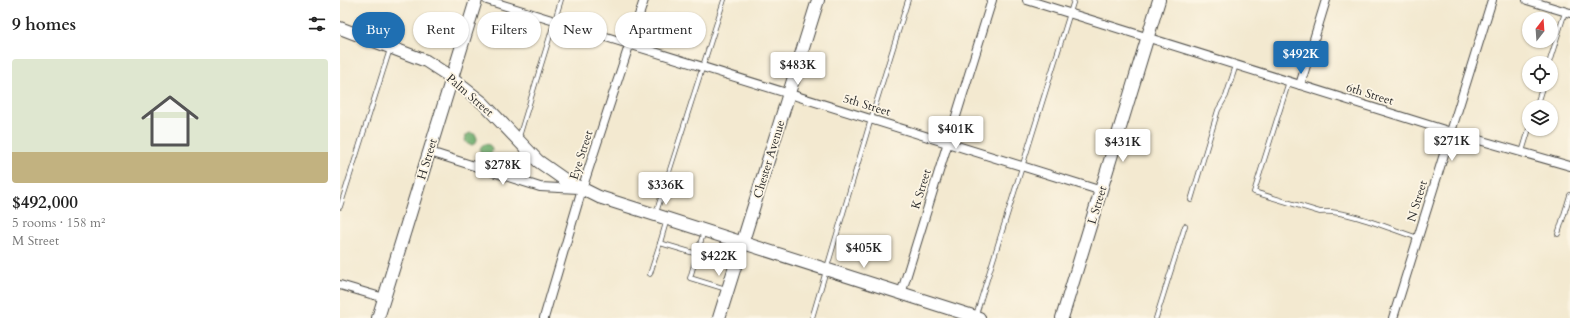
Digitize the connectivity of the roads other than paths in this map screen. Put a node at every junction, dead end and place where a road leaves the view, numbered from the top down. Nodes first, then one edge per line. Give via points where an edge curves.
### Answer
1 (476, 0) edge
2 (487, 0) edge
3 (561, 0) edge
4 (644, 0) edge
5 (724, 0) edge
6 (818, 0) edge
7 (908, 0) edge
8 (992, 0) edge
9 (1027, 0) edge
10 (1074, 0) edge
11 (1159, 0) edge
12 (1326, 0) edge
13 (1492, 0) edge
14 (1527, 0) edge
15 (558, 12) edge
16 (641, 12) edge
17 (1568, 12) edge
18 (1070, 13) junction
19 (549, 19) edge
20 (340, 28) edge
21 (352, 32) edge
22 (1147, 37) junction
23 (549, 40) edge
24 (390, 48) edge
25 (396, 48) edge
26 (630, 48) edge
27 (641, 48) edge
28 (1552, 56) edge
29 (1236, 65) junction
30 (703, 67) junction
31 (452, 79) junction
32 (1289, 81) junction
33 (1300, 85) junction
34 (789, 94) junction
35 (870, 119) junction
36 (1451, 132) junction
37 (1527, 136) edge
38 (517, 141) junction
39 (948, 143) junction
40 (430, 152) junction
41 (1522, 152) junction
42 (1023, 166) junction
43 (1570, 166) edge
44 (582, 189) junction
45 (1102, 191) junction
46 (1570, 194) edge
47 (1191, 200) dead end
48 (340, 207) edge
49 (661, 217) junction
50 (1185, 226) dead end
51 (704, 231) junction
52 (1558, 234) dead end
53 (1418, 238) junction
54 (660, 242) junction
55 (742, 243) junction
56 (697, 254) junction
57 (827, 270) junction
58 (650, 274) dead end
59 (340, 285) edge
60 (728, 290) junction
61 (901, 294) junction
62 (384, 298) junction
63 (378, 318) edge
64 (544, 318) edge
65 (719, 318) edge
66 (812, 318) edge
67 (977, 318) edge
68 (1062, 318) edge
69 (1156, 318) edge
70 (1393, 318) edge

1 - 31 street, H Street
2 - 19 street, 5th Street
3 - 15 lane
4 - 16 street, Eye Street
5 - 30 lane
6 - 34 street, Chester Avenue
7 - 35 lane
8 - 39 street, K Street
9 - 18 street, 6th Street
10 - 18 lane
11 - 22 street, L Street
12 - 33 street
13 - 36 street, N Street
14 - 17 street
17 - 28 lane
18 - 22 street, 6th Street
18 - 42 lane
20 - 21 street, Palm Street
22 - 29 street, 6th Street
22 - 45 street, L Street
23 - 38 lane
24 - 48 lane
25 - 31 street, Palm Street via 426,61
26 - 44 street, Eye Street
27 - 30 street, 5th Street
29 - 32 street, 6th Street
29 - 47 lane via 1226,96 1218,110
30 - 34 street, 5th Street
30 - 49 lane
31 - 38 street, Palm Street via 483,103
31 - 40 street, H Street
32 - 33 street, 6th Street
32 - 53 lane via 1254,192 1320,212 1328,211 1349,216
33 - 36 street, 6th Street
34 - 35 street, 5th Street
34 - 55 street, Chester Avenue
35 - 39 street, 5th Street
35 - 57 lane
36 - 41 street, 6th Street
36 - 53 street, N Street
37 - 41 lane
38 - 44 street, Palm Street via 551,171
39 - 42 street, 5th Street
39 - 61 street, K Street
40 - 44 street via 540,187
40 - 62 street, H Street
41 - 43 street, 6th Street
42 - 45 street, 5th Street
42 - 67 lane
44 - 49 street, Palm Street
44 - 64 street, Eye Street
45 - 68 street, L Street
46 - 52 lane
49 - 51 street, Palm Street
49 - 54 lane
50 - 69 lane
51 - 55 street, Palm Street
51 - 56 lane
53 - 70 street, N Street
54 - 56 lane
54 - 58 lane
55 - 57 street, Palm Street
55 - 60 street, Chester Avenue
56 - 60 lane via 690,278
57 - 61 street, Palm Street
57 - 66 lane
59 - 62 street
60 - 65 street, Chester Avenue
61 - 67 street, Palm Street
62 - 63 street, H Street

